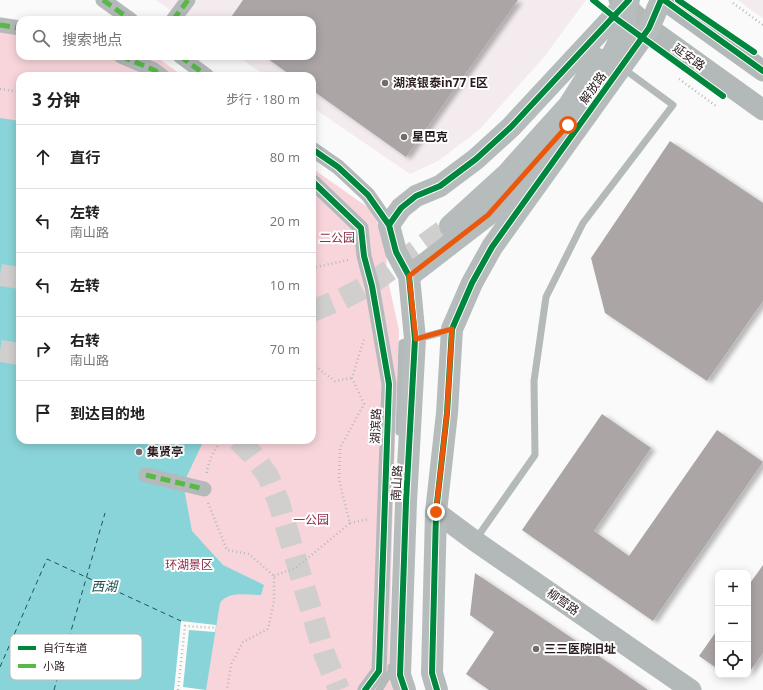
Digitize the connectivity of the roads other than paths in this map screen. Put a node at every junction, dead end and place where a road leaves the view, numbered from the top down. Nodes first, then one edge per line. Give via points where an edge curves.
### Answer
1 (103, 0) edge
2 (188, 0) edge
3 (663, 0) edge
4 (624, 2) edge
5 (125, 16) edge
6 (177, 16) edge
7 (0, 25) edge
8 (16, 27) edge
9 (649, 28) junction
10 (130, 60) edge
11 (185, 60) edge
12 (622, 67) junction
13 (763, 70) edge
14 (157, 72) edge
15 (202, 72) edge
16 (763, 110) edge
17 (316, 153) edge
18 (316, 185) edge
19 (389, 225) junction
20 (450, 226) tunnel mouth
21 (409, 276) junction
22 (452, 329) junction
23 (416, 339) junction
24 (399, 442) dead end
25 (146, 475) dead end
26 (204, 489) road end
27 (436, 512) junction
28 (475, 541) junction
29 (391, 657) dead end
30 (365, 690) edge
31 (380, 690) edge
32 (405, 690) edge
33 (437, 690) edge
34 (691, 690) edge

1 - 5 street
2 - 6 street
3 - 9 main road, 解放路
3 - 13 street
4 - 9 street, 延安路
4 - 19 main road via 511,127 476,159 440,186 416,196 401,208
4 - 20 main road via 602,54 569,104 506,175
4 - 21 main road via 625,30 568,125 488,215
7 - 8 street
9 - 12 main road, 解放路
9 - 16 street, 延安路
10 - 14 street
11 - 15 street
12 - 22 main road, 解放路 via 492,247 472,282
12 - 28 lane via 673,105 583,223 546,297 534,381 534,455
17 - 19 street via 338,167 368,195
18 - 30 street, 湖滨路 via 361,228 389,384 379,671
19 - 21 main road via 396,252
21 - 23 main road, 南山路
22 - 23 lane
22 - 27 main road via 447,413
23 - 24 lane via 402,343
23 - 32 main road, 南山路 via 406,502 400,675
25 - 26 street
27 - 28 street, 柳营路
27 - 33 main road via 432,672
28 - 34 street, 柳营路
29 - 31 lane via 391,672

